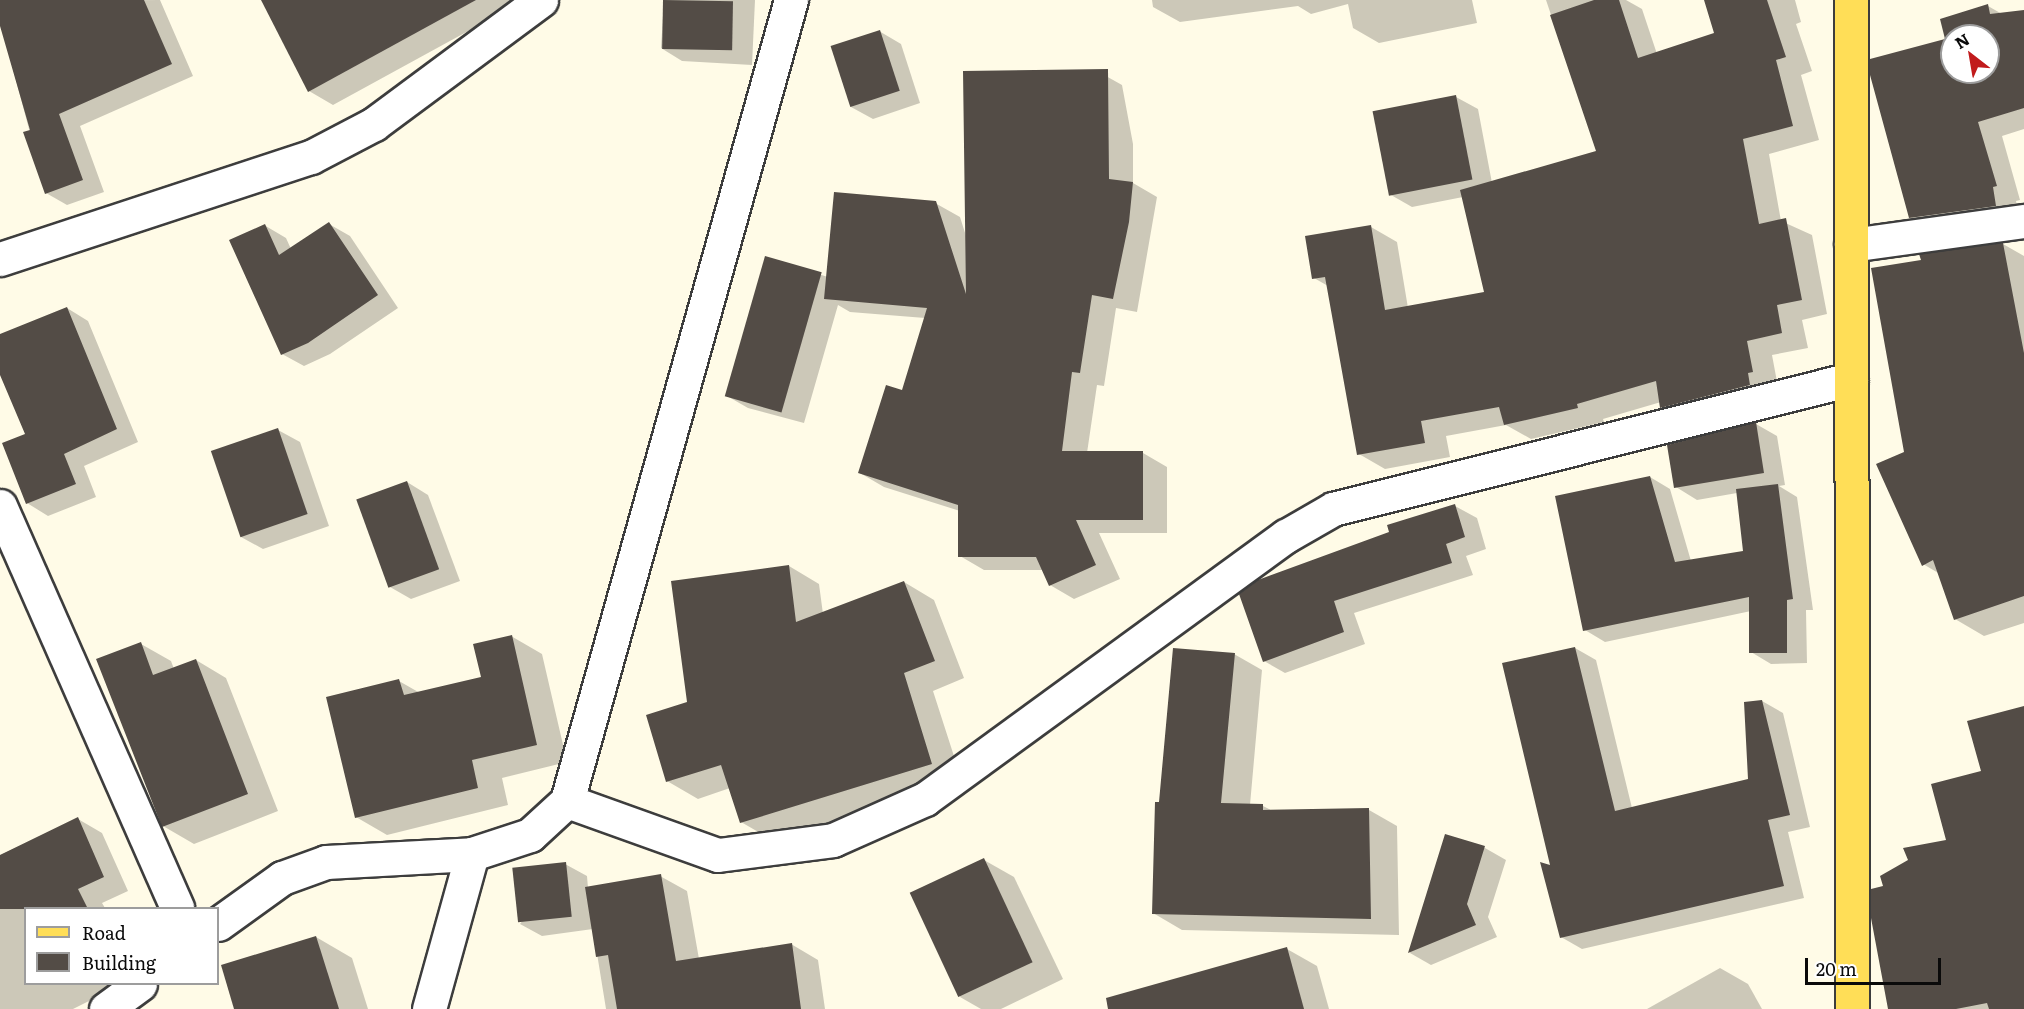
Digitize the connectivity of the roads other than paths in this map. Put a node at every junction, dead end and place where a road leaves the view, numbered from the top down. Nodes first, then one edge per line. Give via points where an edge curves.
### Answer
1 (542, 0) edge
2 (791, 0) edge
3 (1851, 0) edge
4 (2024, 221) edge
5 (1851, 244) junction
6 (0, 259) edge
7 (1851, 379) junction
8 (0, 506) edge
9 (567, 801) junction
10 (472, 854) junction
11 (176, 907) edge
12 (219, 923) edge
13 (139, 985) edge
14 (106, 1009) edge
15 (429, 1009) edge
16 (1852, 1009) edge

1 - 6 street via 374,124 311,157
2 - 9 street
3 - 5 main road
4 - 5 street
5 - 7 main road
7 - 9 street via 1333,509 1286,536 926,799 833,840 718,855
7 - 16 main road
8 - 11 street
9 - 10 street via 530,835
10 - 12 street via 326,862 282,879
10 - 15 street
13 - 14 street

